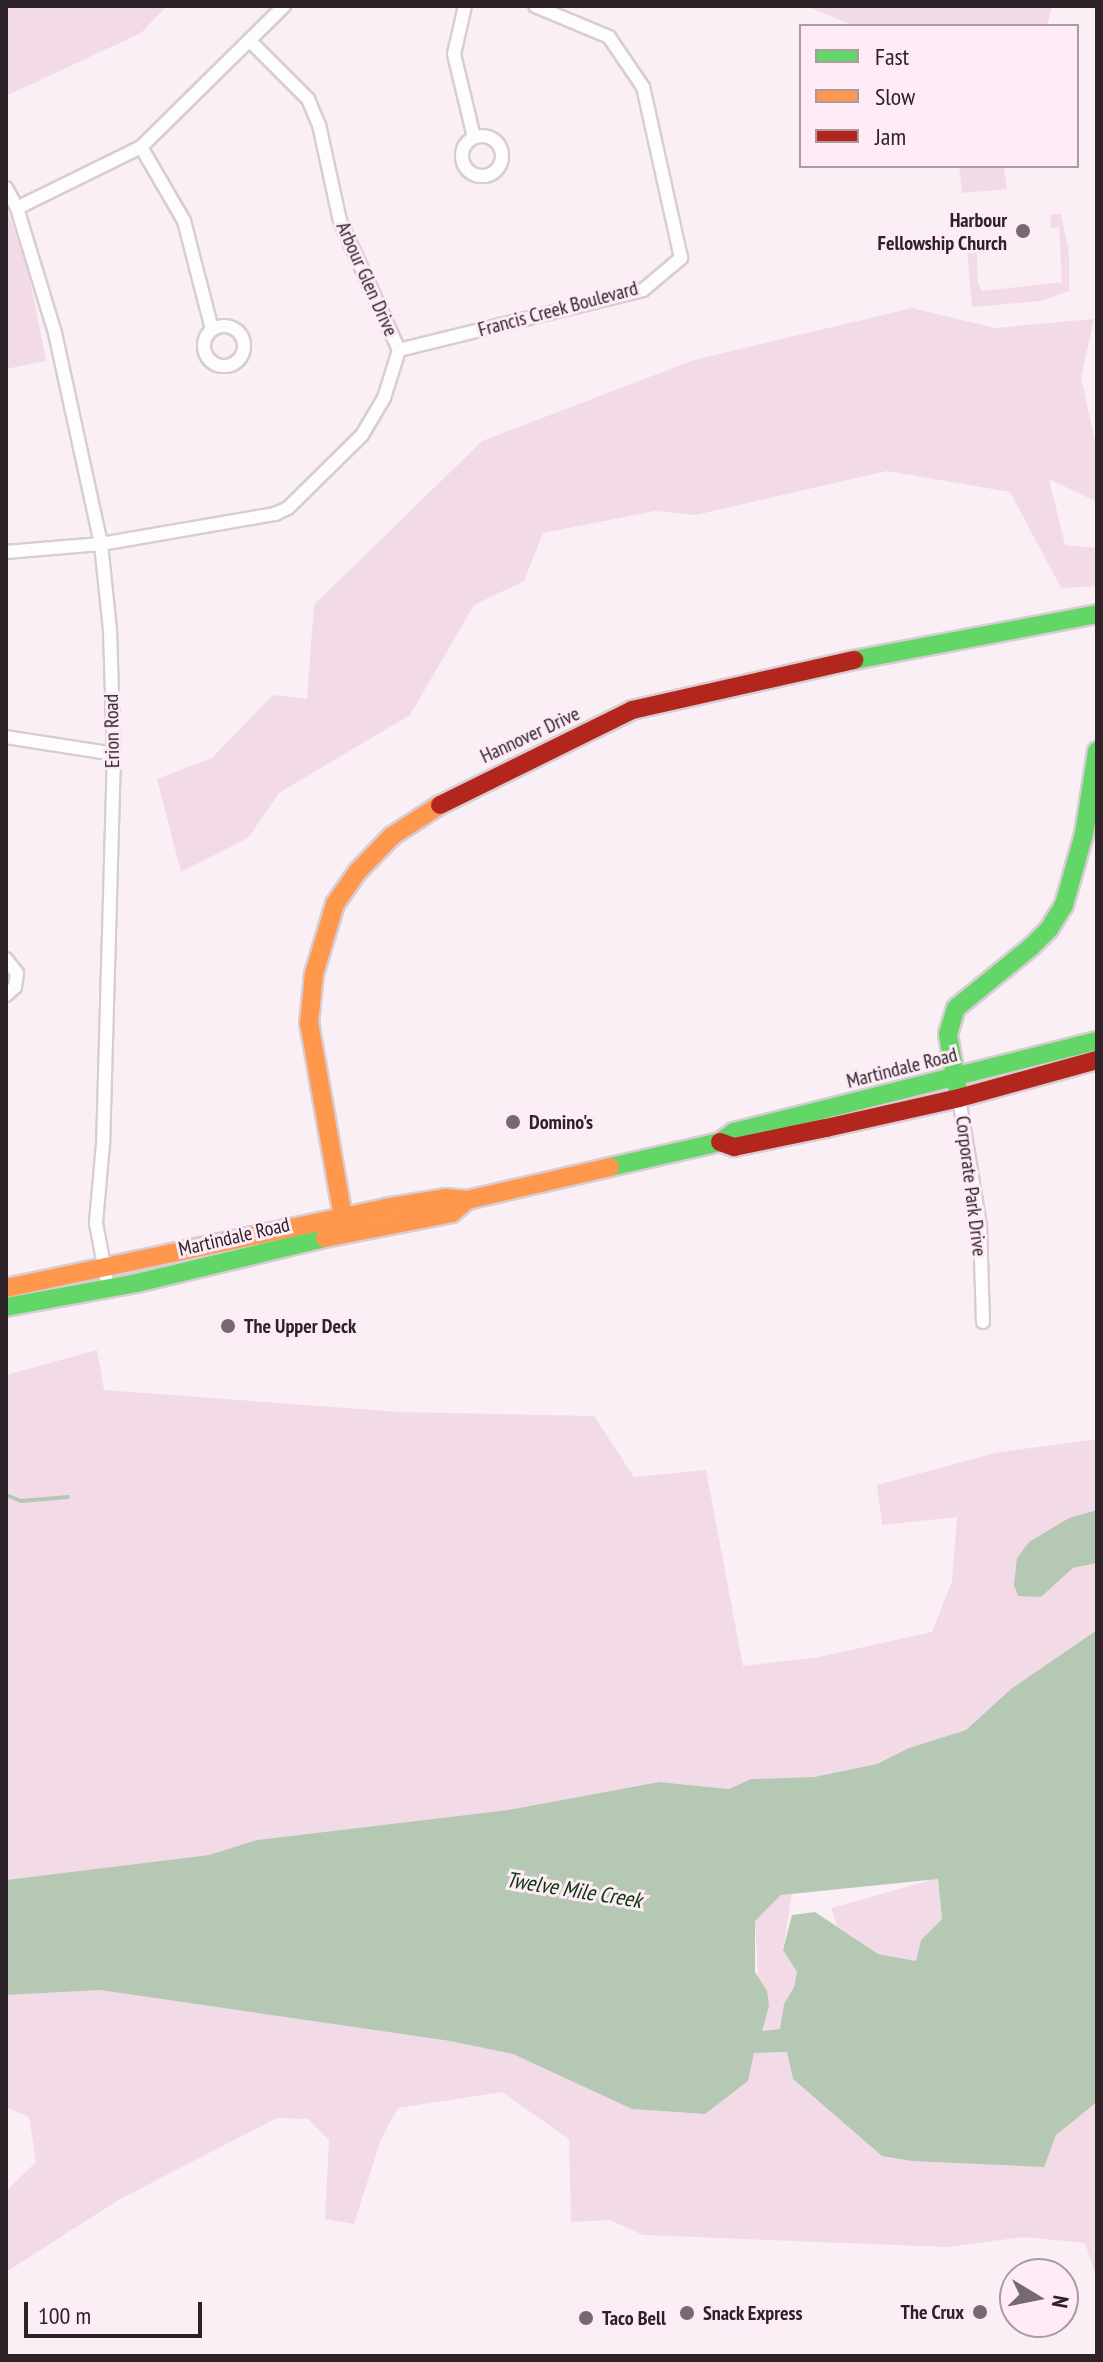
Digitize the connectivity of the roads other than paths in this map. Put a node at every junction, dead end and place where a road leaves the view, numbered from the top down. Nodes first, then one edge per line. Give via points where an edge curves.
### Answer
1 (284, 6) edge
2 (465, 6) edge
3 (535, 6) edge
4 (249, 40) junction
5 (474, 137) dead end
6 (141, 147) junction
7 (6, 188) edge
8 (17, 208) junction
9 (212, 329) dead end
10 (399, 350) junction
11 (101, 544) junction
12 (6, 552) edge
13 (1097, 614) edge
14 (6, 737) edge
15 (1097, 751) edge
16 (114, 754) junction
17 (6, 959) edge
18 (6, 995) edge
19 (1097, 1041) edge
20 (1097, 1060) edge
21 (956, 1076) junction
22 (959, 1098) junction
23 (720, 1142) junction
24 (467, 1200) junction
25 (343, 1217) junction
26 (105, 1278) junction
27 (6, 1288) edge
28 (6, 1307) edge
29 (983, 1322) dead end

1 - 4 street
2 - 5 street via 454,54
3 - 10 street, Francis Creek Boulevard via 609,37 643,87 681,258 643,290
4 - 6 street
4 - 10 street, Arbour Glen Drive via 308,99 319,125 340,221
6 - 8 street
6 - 9 street via 184,221
7 - 8 street, Erion Road
8 - 11 street, Erion Road via 55,333
10 - 11 street, Arbour Glen Drive via 384,398 362,435 288,508
11 - 12 street, Arbour Glen Drive
11 - 16 street, Erion Road
13 - 25 main road, Hannover Drive via 917,646 632,710 458,793 392,836 335,904 314,974 309,1023
14 - 16 street
15 - 21 main road via 1084,834 1064,905 1031,947 956,1008 948,1034
16 - 26 street, Erion Road via 96,1223
17 - 18 street via 15,967 17,980
19 - 21 main road, Martindale Road
20 - 22 main road, Martindale Road
21 - 22 main road
21 - 23 main road, Martindale Road via 734,1132
22 - 23 main road, Martindale Road via 734,1147
22 - 29 street, Corporate Park Drive via 980,1226
23 - 24 main road, Martindale Road
24 - 25 main road, Martindale Road via 446,1198
24 - 26 main road, Martindale Road via 452,1213
25 - 26 main road, Martindale Road
26 - 27 main road, Martindale Road
26 - 28 main road, Martindale Road

